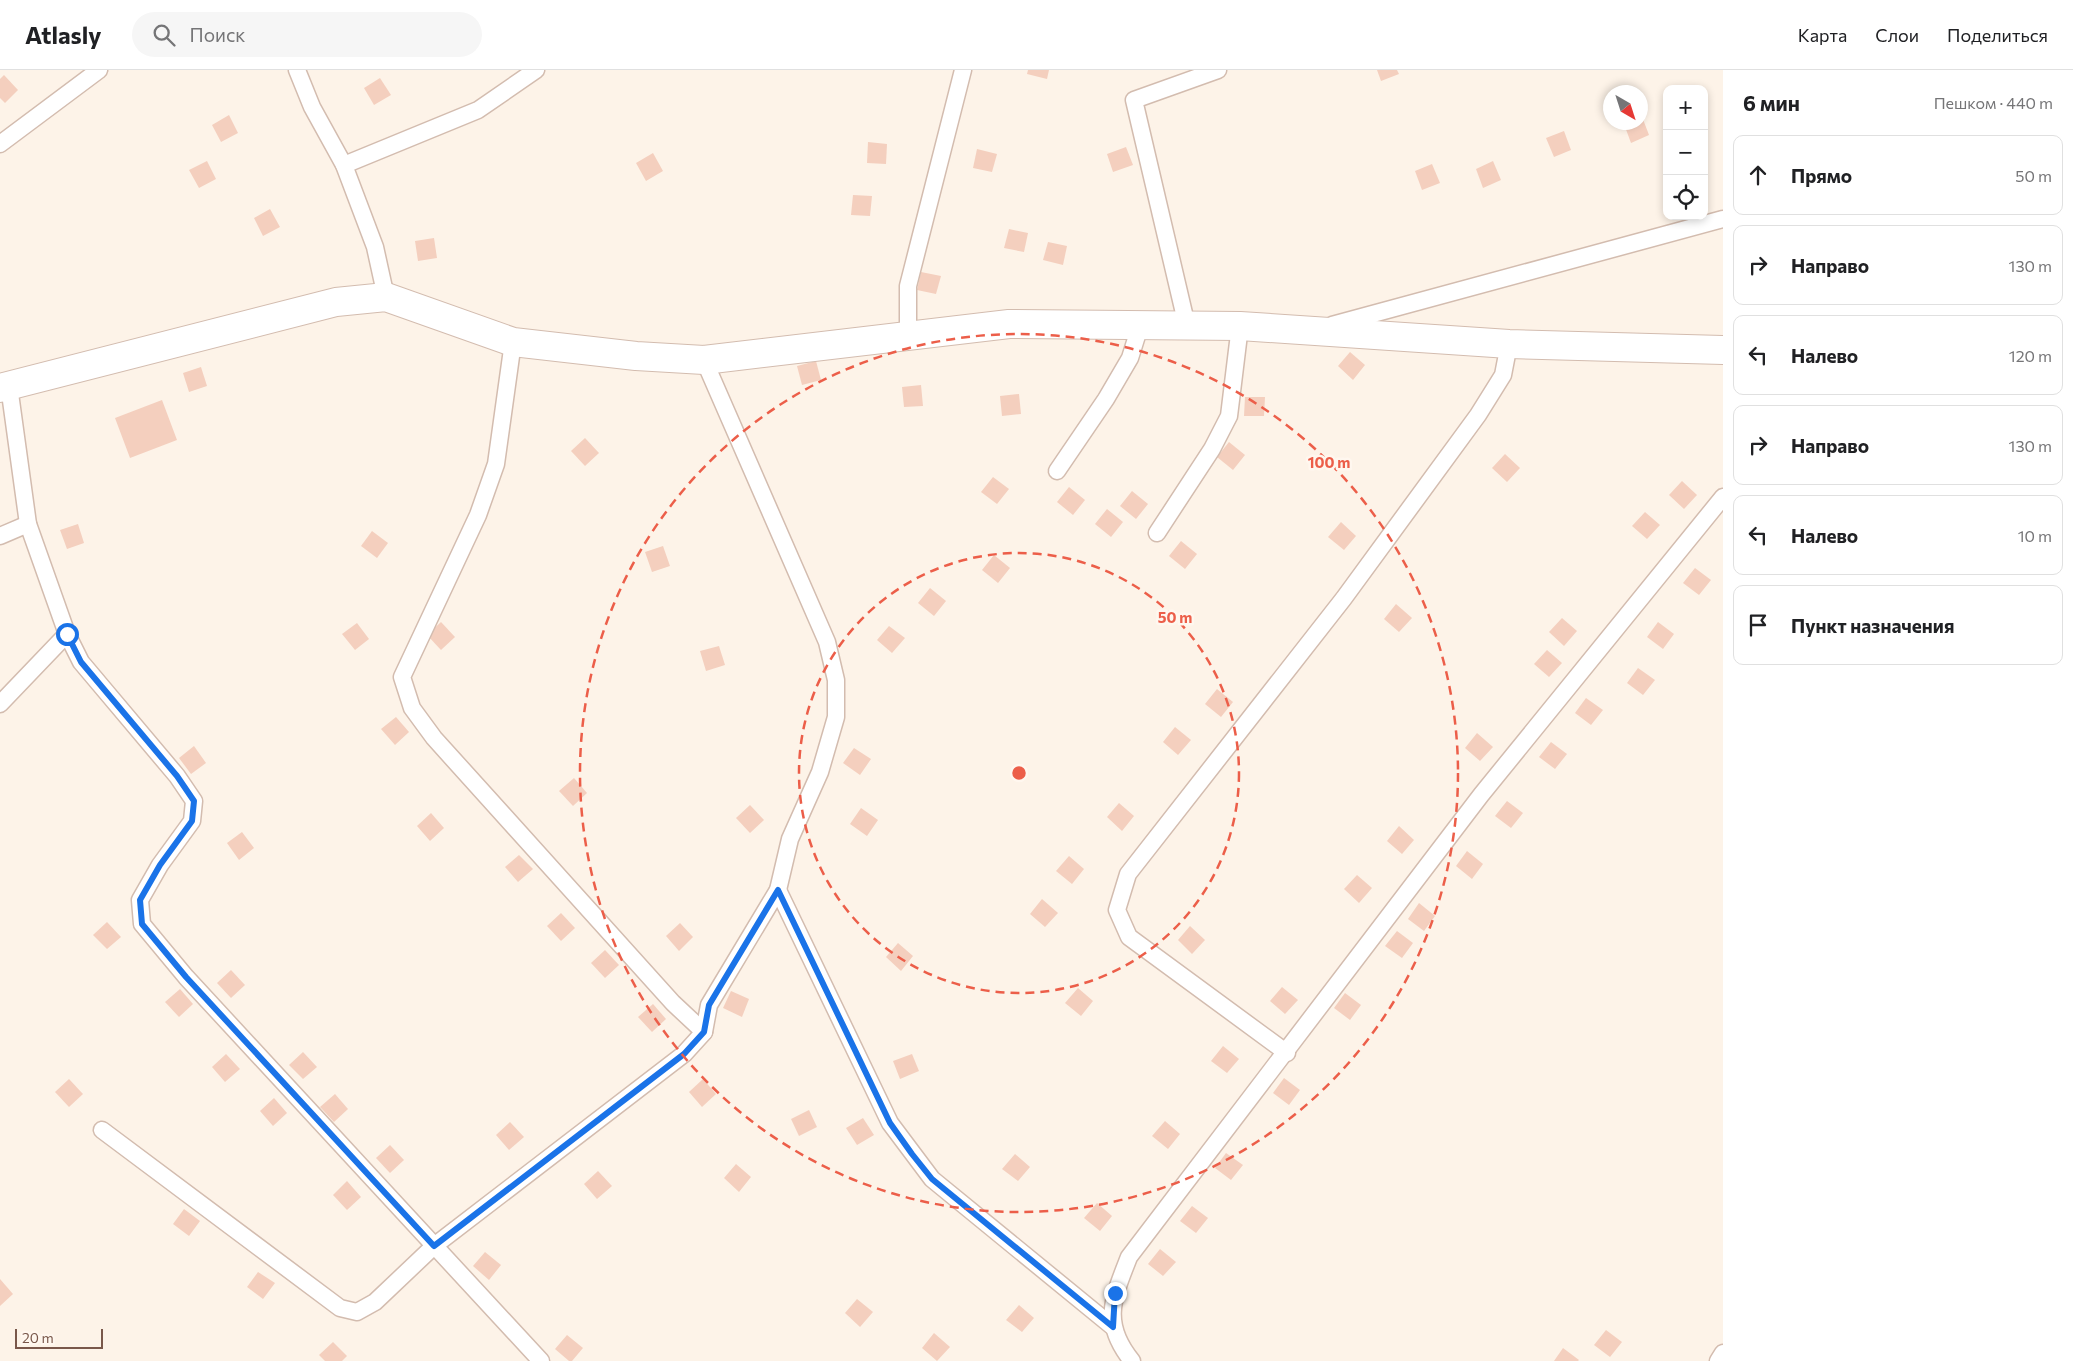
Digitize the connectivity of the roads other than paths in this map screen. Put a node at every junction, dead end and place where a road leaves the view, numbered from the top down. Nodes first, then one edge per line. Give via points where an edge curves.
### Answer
1 (99, 70) edge
2 (297, 70) edge
3 (536, 70) edge
4 (962, 70) edge
5 (1218, 70) edge
6 (0, 144) edge
7 (344, 165) junction
8 (1723, 220) edge
9 (386, 297) junction
10 (1140, 326) junction
11 (1187, 326) junction
12 (1240, 326) junction
13 (1311, 331) junction
14 (908, 336) junction
15 (513, 342) junction
16 (1509, 344) junction
17 (1723, 350) edge
18 (704, 360) junction
19 (5, 387) edge
20 (1057, 472) dead end
21 (1723, 497) edge
22 (28, 524) junction
23 (1157, 533) dead end
24 (0, 536) edge
25 (67, 634) junction
26 (0, 704) edge
27 (778, 890) junction
28 (704, 1032) junction
29 (1287, 1053) junction
30 (102, 1130) dead end
31 (434, 1246) junction
32 (1113, 1327) junction
33 (1723, 1353) edge
34 (1128, 1360) edge
35 (541, 1361) edge
36 (1718, 1361) edge

1 - 6 lane
2 - 7 lane via 312,107
3 - 7 lane via 478,110
4 - 14 lane via 908,286
5 - 11 lane via 1134,100
7 - 9 lane via 375,247
8 - 13 lane
9 - 15 street
9 - 19 street via 336,302
10 - 11 street
10 - 14 street via 1009,324
10 - 20 lane via 1130,358
11 - 12 street
12 - 13 street
12 - 23 lane via 1229,416 1212,449
13 - 16 street
14 - 18 street
15 - 18 street
15 - 28 lane via 496,464 478,515 402,677 412,708 434,738 673,1003
16 - 17 street
16 - 29 lane via 1503,375 1478,415 1344,598 1128,874 1117,910 1129,936
18 - 27 lane via 827,642 836,680 836,717 820,772 790,839
19 - 22 lane
21 - 29 lane via 1481,795
22 - 24 lane
22 - 25 lane
25 - 26 lane
25 - 31 lane via 81,662 177,776 194,801 192,821 160,865 140,900 142,924 186,977
27 - 28 lane via 709,1005
27 - 32 lane via 890,1123 912,1154 932,1179
28 - 31 lane via 684,1054
29 - 32 lane via 1129,1257 1115,1293
30 - 31 lane via 340,1308 357,1312 375,1302
31 - 35 lane
32 - 34 lane
33 - 36 lane

